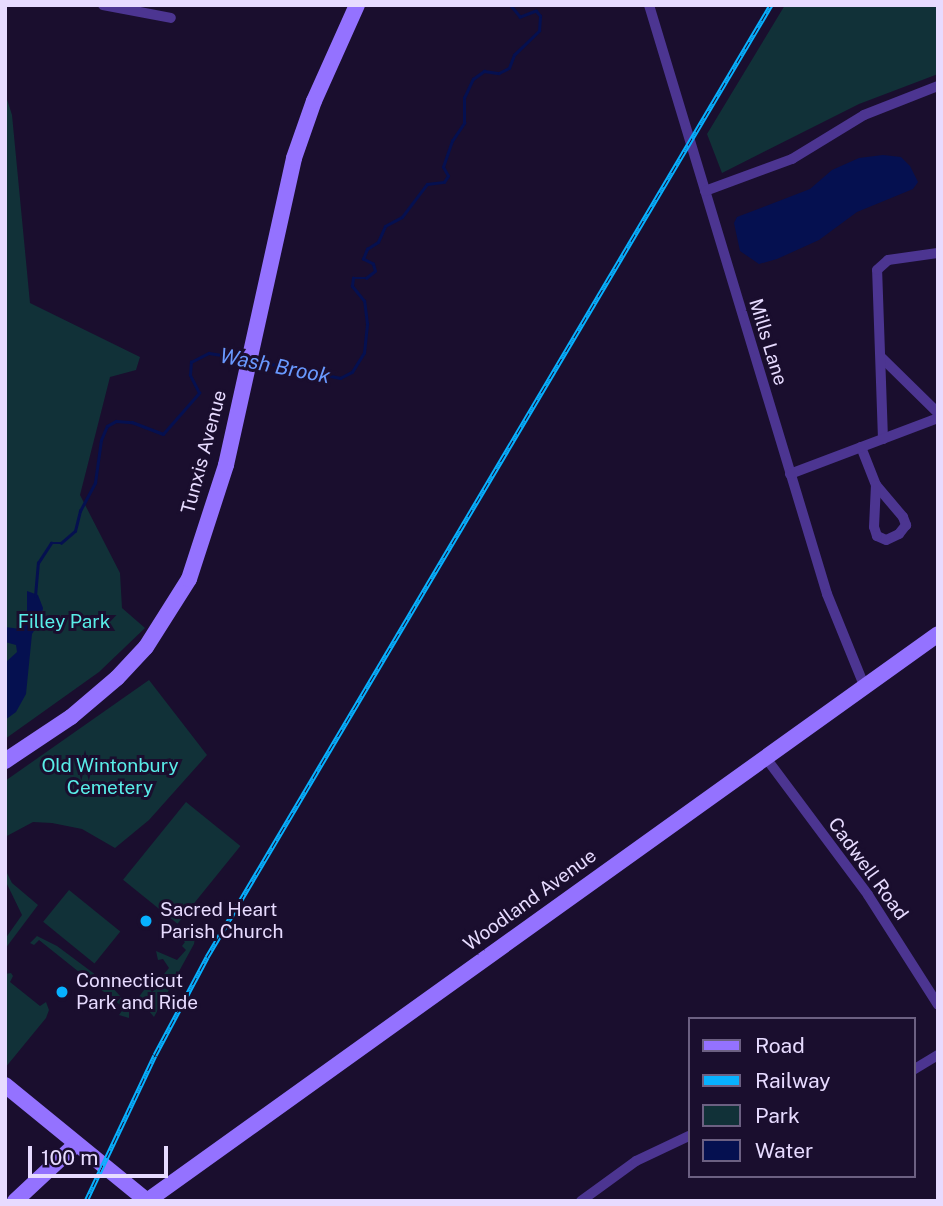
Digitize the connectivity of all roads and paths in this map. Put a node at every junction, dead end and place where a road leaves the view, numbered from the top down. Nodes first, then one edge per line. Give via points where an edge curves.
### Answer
1 (103, 5) edge
2 (357, 5) edge
3 (649, 5) edge
4 (171, 18) dead end
5 (938, 86) edge
6 (705, 191) junction
7 (938, 253) edge
8 (882, 358) junction
9 (938, 415) edge
10 (883, 439) junction
11 (861, 447) junction
12 (790, 474) junction
13 (876, 485) junction
14 (938, 634) edge
15 (864, 685) junction
16 (766, 758) junction
17 (5, 761) edge
18 (938, 1004) edge
19 (938, 1055) edge
20 (915, 1068) edge
21 (5, 1085) edge
22 (688, 1136) edge
23 (75, 1145) junction
24 (15, 1201) edge
25 (146, 1201) edge
26 (580, 1201) edge

1 - 4 street
2 - 17 street, Tunxis Avenue via 294,158 226,465 189,579 146,647 97,697
3 - 6 street, Mills Lane
5 - 6 street via 864,115 792,159
6 - 12 street, Mills Lane
7 - 8 street via 888,260 877,270
8 - 9 street
8 - 10 street
9 - 10 street
10 - 11 street
11 - 12 street
11 - 13 street
12 - 15 street, Mills Lane via 827,594
13 - 13 street via 904,517 905,528 886,540 877,536
14 - 15 street, Woodland Avenue
15 - 16 street, Woodland Avenue
16 - 18 street, Cadwell Road via 868,895
16 - 25 street, Woodland Avenue
19 - 20 street
21 - 23 street
22 - 26 street via 636,1161
23 - 24 street
23 - 25 street

